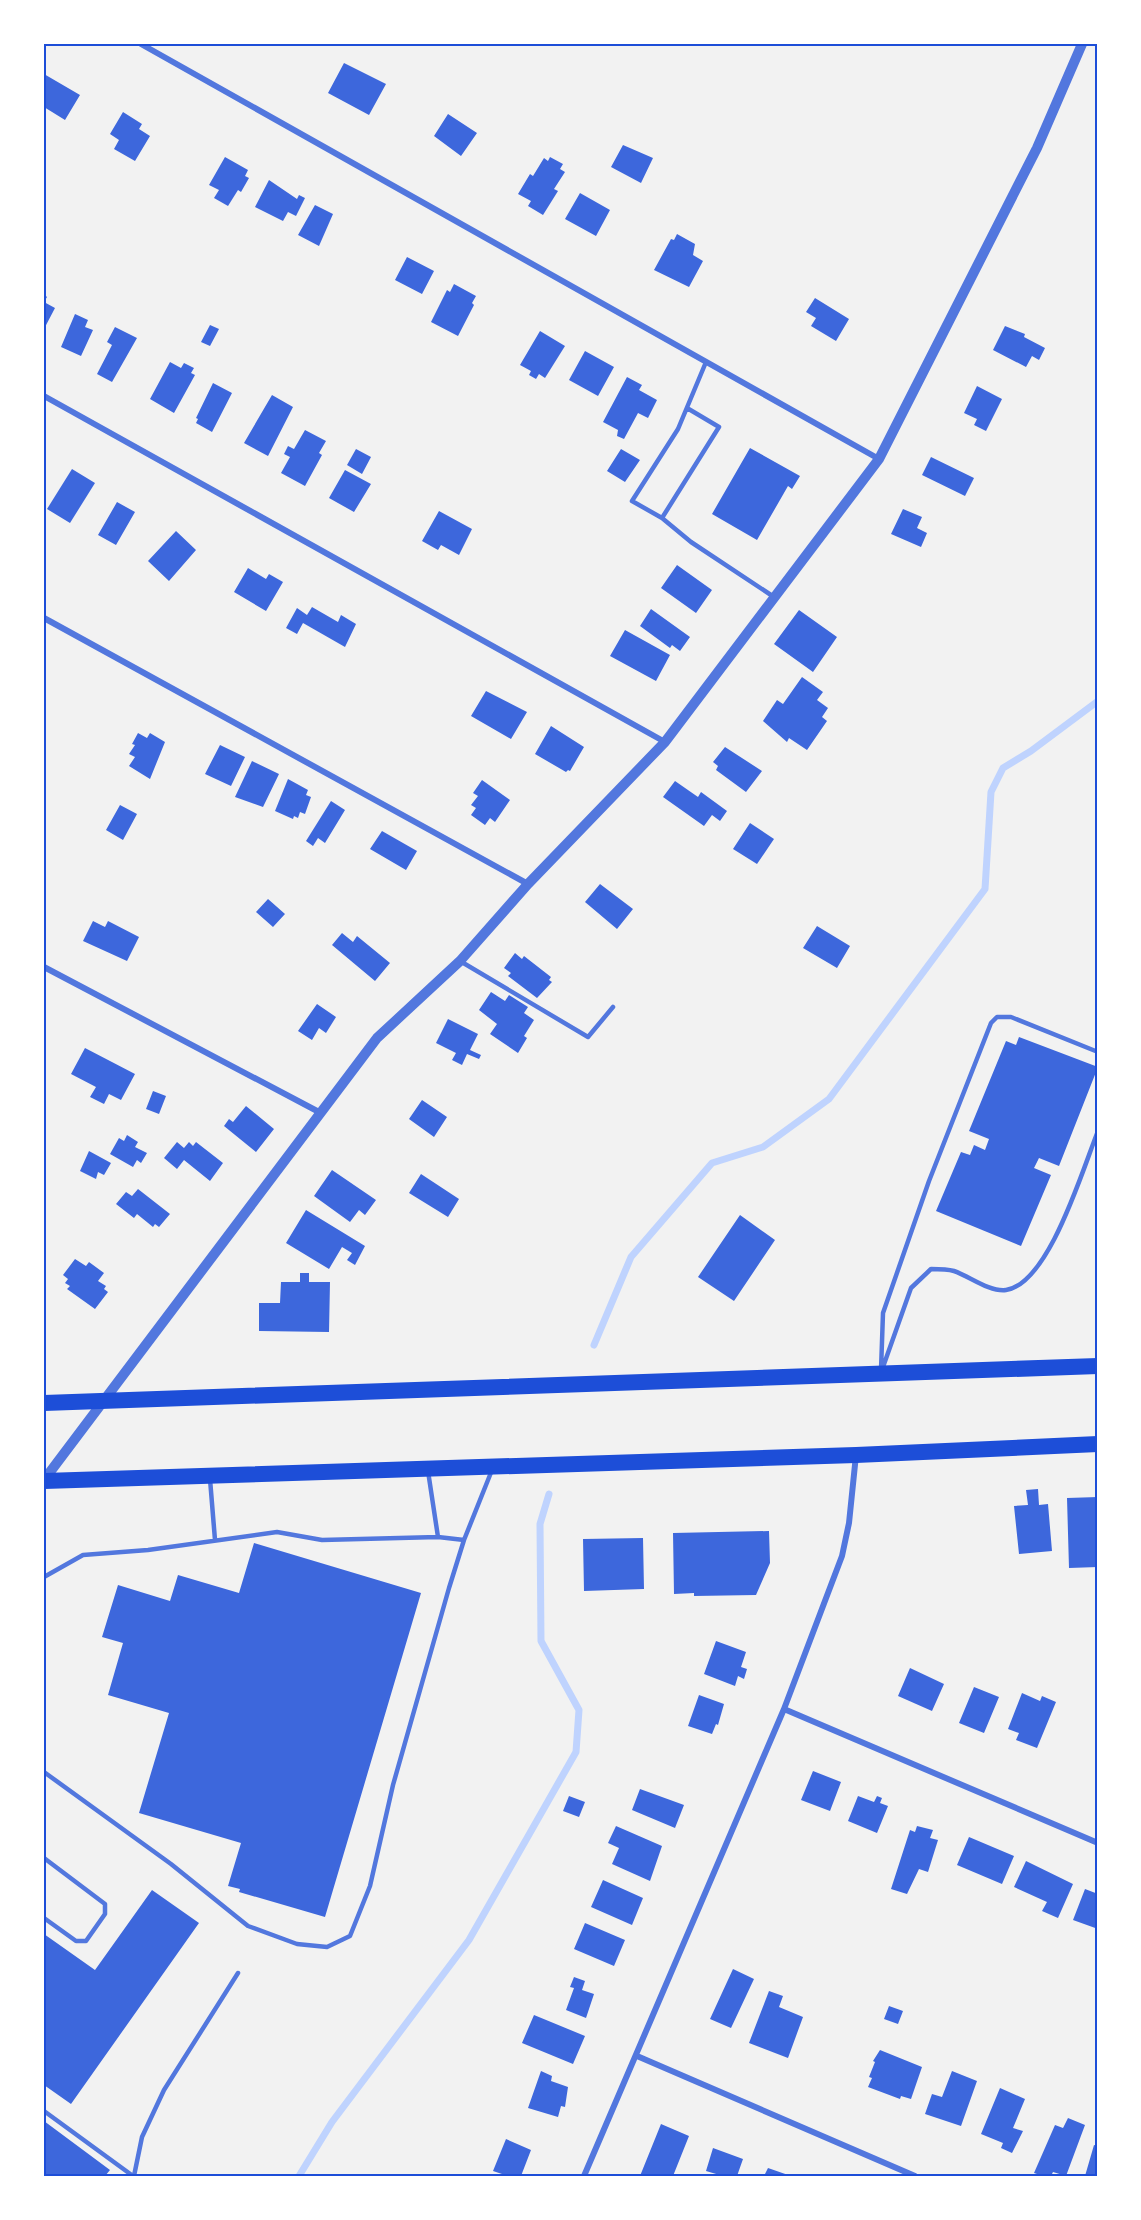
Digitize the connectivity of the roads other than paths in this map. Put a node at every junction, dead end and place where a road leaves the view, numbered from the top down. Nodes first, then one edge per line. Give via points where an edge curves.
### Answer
1 (141, 44) edge
2 (1082, 44) edge
3 (706, 362) junction
4 (44, 396) edge
5 (687, 408) junction
6 (879, 459) junction
7 (662, 518) junction
8 (775, 598) junction
9 (44, 618) edge
10 (665, 742) junction
11 (528, 884) junction
12 (460, 961) junction
13 (44, 967) edge
14 (613, 1007) dead end
15 (1098, 1052) edge
16 (319, 1112) junction
17 (1098, 1131) edge
18 (1098, 1366) edge
19 (881, 1372) junction
20 (103, 1400) junction
21 (44, 1403) edge
22 (1098, 1444) edge
23 (856, 1455) junction
24 (494, 1467) junction
25 (428, 1469) junction
26 (210, 1476) junction
27 (44, 1481) edge
28 (438, 1537) junction
29 (215, 1540) junction
30 (464, 1540) junction
31 (44, 1577) edge
32 (784, 1709) junction
33 (44, 1772) edge
34 (1098, 1843) edge
35 (44, 1858) edge
36 (44, 1918) edge
37 (238, 1973) dead end
38 (637, 2056) junction
39 (44, 2111) edge
40 (134, 2176) edge
41 (584, 2176) edge
42 (915, 2176) edge

1 - 3 street
2 - 6 street via 1037,148
3 - 5 lane
3 - 6 street
4 - 10 street
5 - 7 lane via 632,501
5 - 7 lane via 719,427
6 - 8 street
7 - 8 lane
8 - 10 street
9 - 11 street
10 - 11 street
11 - 12 street
12 - 14 lane via 588,1037
12 - 16 street via 377,1038
13 - 16 street
15 - 19 lane via 1011,1017 997,1017 991,1023 929,1180 883,1313
16 - 20 street
17 - 19 lane via 1053,1245 1033,1274 1003,1291 953,1271 931,1269 911,1288
18 - 19 highway
19 - 20 highway
20 - 21 highway
20 - 27 street
22 - 23 highway
23 - 24 highway
23 - 32 street via 842,1556
24 - 25 highway
24 - 30 lane
25 - 26 highway
25 - 28 lane
26 - 27 highway
26 - 29 lane
28 - 29 lane via 322,1540 277,1532
28 - 30 lane
29 - 31 lane via 83,1555
30 - 33 lane via 422,1678 369,1886 350,1936 327,1947 297,1944 248,1926 171,1864
32 - 34 street
32 - 38 street
35 - 36 lane via 105,1904 105,1914 86,1941 75,1941
37 - 40 lane via 164,2090 142,2137
38 - 41 street
38 - 42 street
39 - 40 lane

